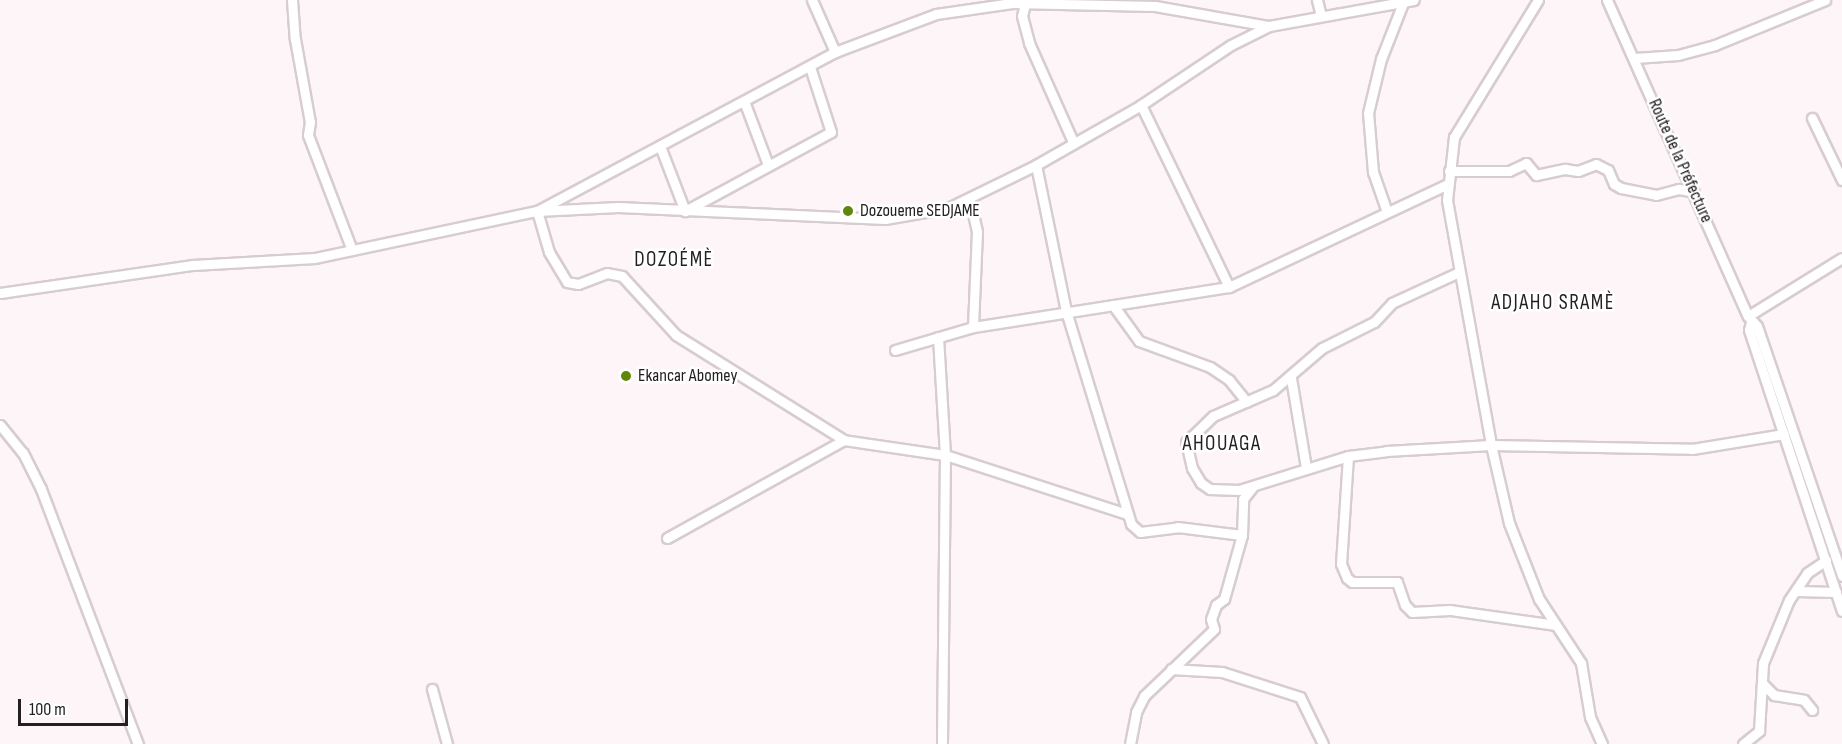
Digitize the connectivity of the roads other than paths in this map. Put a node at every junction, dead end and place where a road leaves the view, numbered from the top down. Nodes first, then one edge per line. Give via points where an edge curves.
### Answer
1 (292, 0) edge
2 (812, 0) edge
3 (1317, 0) edge
4 (1414, 0) edge
5 (1538, 0) edge
6 (1607, 0) edge
7 (1825, 0) edge
8 (1025, 1) edge
9 (1403, 3) junction
10 (1322, 16) junction
11 (1269, 26) junction
12 (835, 52) junction
13 (1635, 58) junction
14 (810, 67) junction
15 (744, 101) junction
16 (1141, 105) junction
17 (1812, 118) dead end
18 (1073, 142) junction
19 (660, 146) junction
20 (768, 165) junction
21 (1036, 165) junction
22 (1449, 171) junction
23 (1842, 180) edge
24 (1446, 185) junction
25 (1694, 192) junction
26 (970, 201) junction
27 (537, 211) junction
28 (686, 211) junction
29 (1387, 212) junction
30 (352, 250) junction
31 (1842, 258) edge
32 (1459, 272) junction
33 (1229, 287) junction
34 (0, 293) edge
35 (1113, 305) junction
36 (1066, 311) junction
37 (1749, 319) junction
38 (973, 327) junction
39 (938, 337) junction
40 (895, 350) dead end
41 (1291, 378) junction
42 (1247, 402) junction
43 (0, 425) edge
44 (1784, 434) junction
45 (844, 440) junction
46 (1491, 445) junction
47 (945, 455) junction
48 (1348, 456) junction
49 (1306, 468) junction
50 (1254, 484) junction
51 (1127, 514) junction
52 (1242, 535) junction
53 (667, 538) dead end
54 (1826, 560) junction
55 (1842, 576) edge
56 (1796, 591) junction
57 (1836, 592) junction
58 (1842, 611) edge
59 (1555, 625) junction
60 (1171, 669) junction
61 (1762, 684) junction
62 (432, 689) dead end
63 (1812, 710) dead end
64 (138, 744) edge
65 (447, 744) edge
66 (942, 744) edge
67 (1130, 744) edge
68 (1323, 744) edge
69 (1602, 744) edge
70 (1743, 744) edge

1 - 30 street via 310,122 308,135
2 - 12 street
3 - 10 street
4 - 9 street
5 - 22 street via 1454,137
6 - 13 street, Route de la Préfecture
7 - 13 street via 1715,45 1678,55
8 - 11 street via 1155,6
8 - 12 street via 936,14
8 - 18 street via 1022,16 1035,61
9 - 10 street
9 - 29 street via 1381,59 1368,113 1373,172
10 - 11 street
11 - 16 street via 1231,45
12 - 14 street
13 - 25 street, Route de la Préfecture
14 - 15 street
14 - 20 street via 831,132
15 - 19 street
15 - 20 street
16 - 18 street
16 - 33 street
17 - 23 street
18 - 21 street
19 - 27 street
19 - 28 street
20 - 28 street
21 - 26 street
21 - 36 street
22 - 24 street
22 - 25 street via 1509,171 1526,163 1536,175 1565,169 1578,171 1596,164 1608,171 1614,184 1621,188 1656,195 1679,189
24 - 29 street
24 - 32 street
25 - 37 street, Route de la Préfecture
26 - 28 street via 885,219
26 - 38 street via 977,231
27 - 28 street via 618,207
27 - 30 street
27 - 45 street via 549,252 567,282 578,284 607,273 622,276 676,335
29 - 33 street
30 - 34 street via 315,258 193,265
31 - 37 street
32 - 41 street via 1392,303 1374,322 1322,348
32 - 46 street
33 - 35 street
35 - 36 street
35 - 42 street via 1139,341 1210,367 1229,380
36 - 38 street
36 - 51 street
37 - 44 street, Route de la Préfecture via 1749,330
37 - 55 street, Route de la Préfecture via 1757,326 1765,348
38 - 39 street
39 - 40 street
39 - 47 street
41 - 42 street
41 - 49 street
42 - 50 street via 1213,416 1186,442 1196,476 1210,489 1239,490
43 - 64 street via 23,453 41,489
44 - 46 street via 1692,449
44 - 54 street, Route de la Préfecture
45 - 47 street
45 - 53 street
46 - 48 street
46 - 59 street via 1519,554
47 - 51 street
47 - 66 street
48 - 49 street
48 - 59 street via 1341,564 1347,578 1352,582 1397,582 1405,605 1412,612 1450,610
49 - 50 street
50 - 52 street via 1244,499
51 - 52 street via 1140,532 1178,527
52 - 60 street via 1224,599 1216,605 1211,619 1214,630
54 - 56 street via 1807,573
54 - 57 street, Route de la Préfecture
56 - 57 street
56 - 61 street via 1763,663
57 - 58 street, Route de la Préfecture
59 - 69 street via 1581,663 1590,717
60 - 67 street via 1139,704
60 - 68 street via 1222,672 1300,697
61 - 63 street via 1774,695 1804,700
61 - 70 street via 1759,731
62 - 65 street

